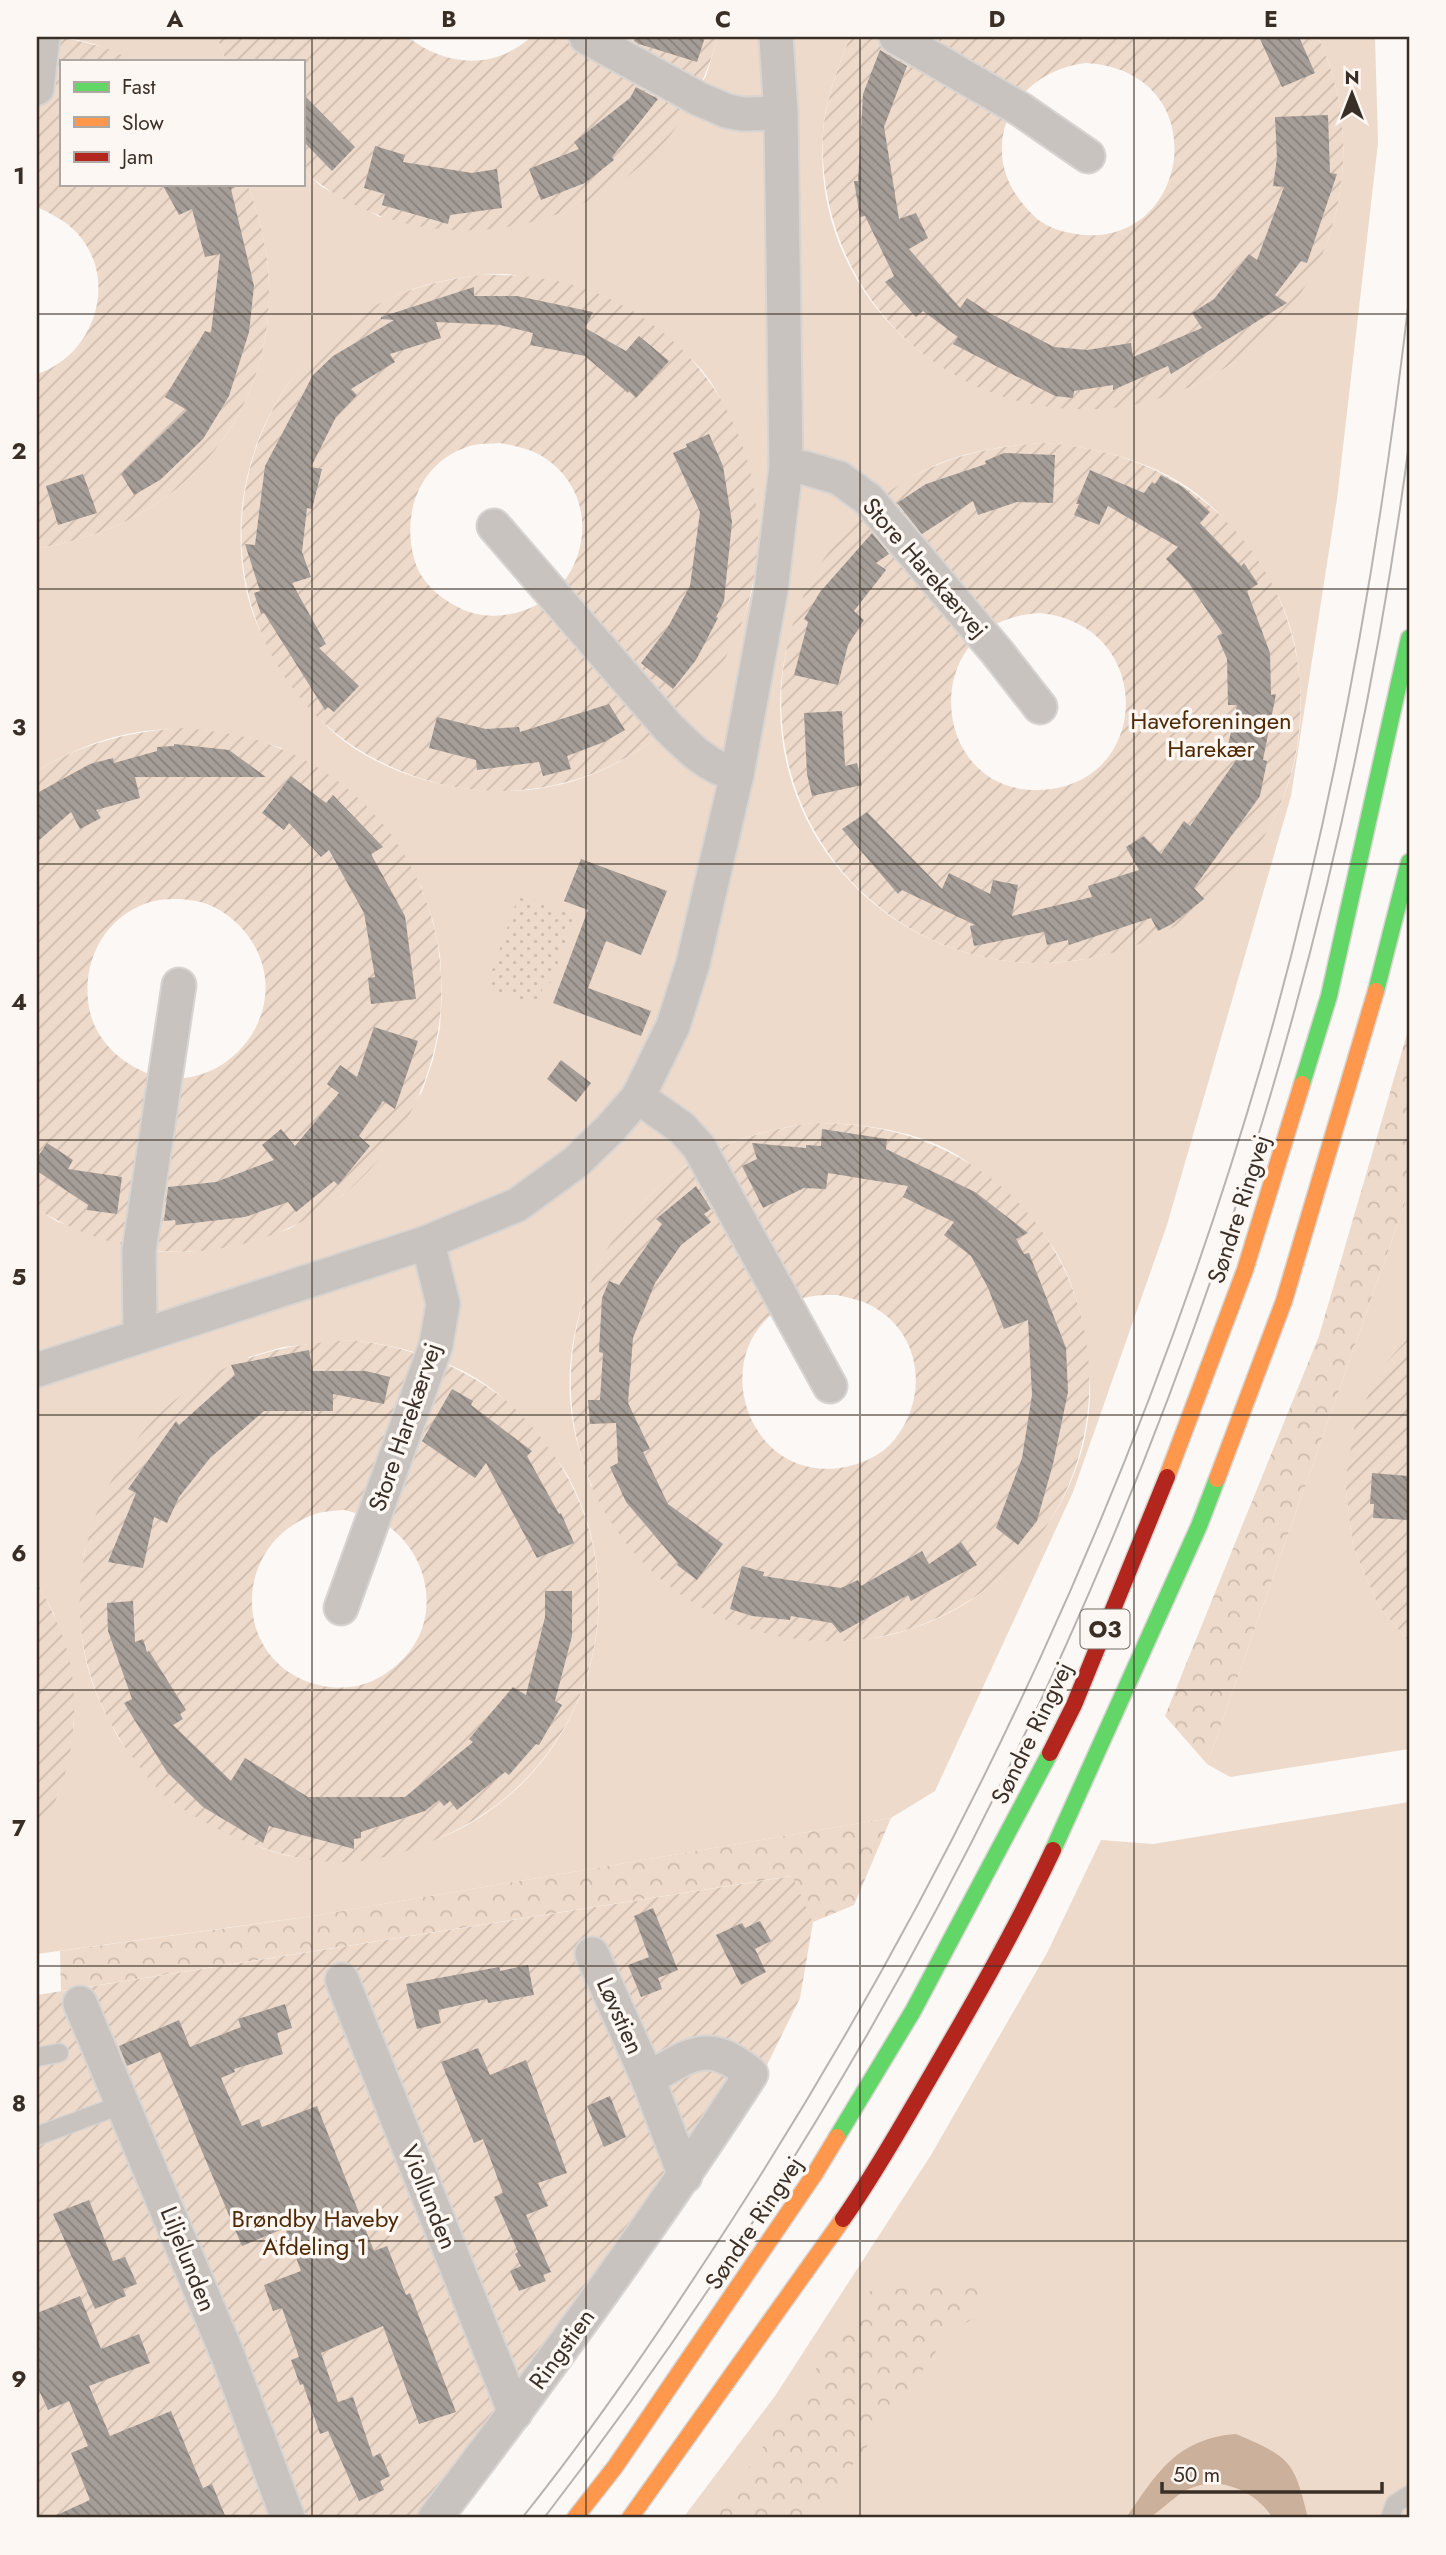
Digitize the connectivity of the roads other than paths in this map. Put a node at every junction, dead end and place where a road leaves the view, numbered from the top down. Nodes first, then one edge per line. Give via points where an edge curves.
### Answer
1 (43, 37) edge
2 (586, 37) edge
3 (776, 37) edge
4 (896, 37) edge
5 (37, 88) edge
6 (781, 113) junction
7 (1088, 156) dead end
8 (786, 467) junction
9 (494, 526) dead end
10 (1409, 638) edge
11 (1040, 707) dead end
12 (737, 774) junction
13 (1409, 862) edge
14 (179, 985) dead end
15 (638, 1097) junction
16 (425, 1243) junction
17 (143, 1334) junction
18 (37, 1370) edge
19 (830, 1386) dead end
20 (341, 1608) dead end
21 (592, 1954) dead end
22 (342, 1980) dead end
23 (80, 2003) dead end
24 (59, 2053) dead end
25 (37, 2057) edge
26 (648, 2079) junction
27 (107, 2110) dead end
28 (37, 2136) edge
29 (685, 2176) junction
30 (515, 2413) junction
31 (1409, 2495) edge
32 (288, 2518) edge
33 (435, 2518) edge
34 (575, 2518) edge
35 (630, 2518) edge
36 (1390, 2518) edge

1 - 5 street
2 - 6 street via 727,111
3 - 6 street
4 - 7 street via 1020,109
6 - 8 street
8 - 11 street, Store Harekærvej via 839,478 868,499
8 - 12 street via 771,590
9 - 12 street via 668,727 702,758
10 - 34 main road, Søndre Ringvej / O3 via 1329,996 1245,1270 1150,1522 1073,1704 920,1999 814,2175 615,2468
12 - 15 street via 693,963 673,1026
13 - 35 main road, O3 via 1367,1027 1284,1301 1199,1525 1064,1827 951,2042 861,2194
14 - 17 street via 139,1251 139,1326
15 - 16 street via 576,1162 517,1205
15 - 19 street via 682,1128 699,1147
16 - 17 street
16 - 20 street, Store Harekærvej via 443,1304 436,1345
17 - 18 street
21 - 26 street, Løvstien
22 - 30 street, Viollunden
23 - 32 street, Liljelunden via 228,2356
24 - 25 lane
26 - 29 street
26 - 29 street, Ringstien via 686,2057 704,2053 732,2058 751,2074
27 - 28 lane
29 - 30 street, Ringstien
30 - 33 street, Ringstien
31 - 36 lane via 1395,2504

